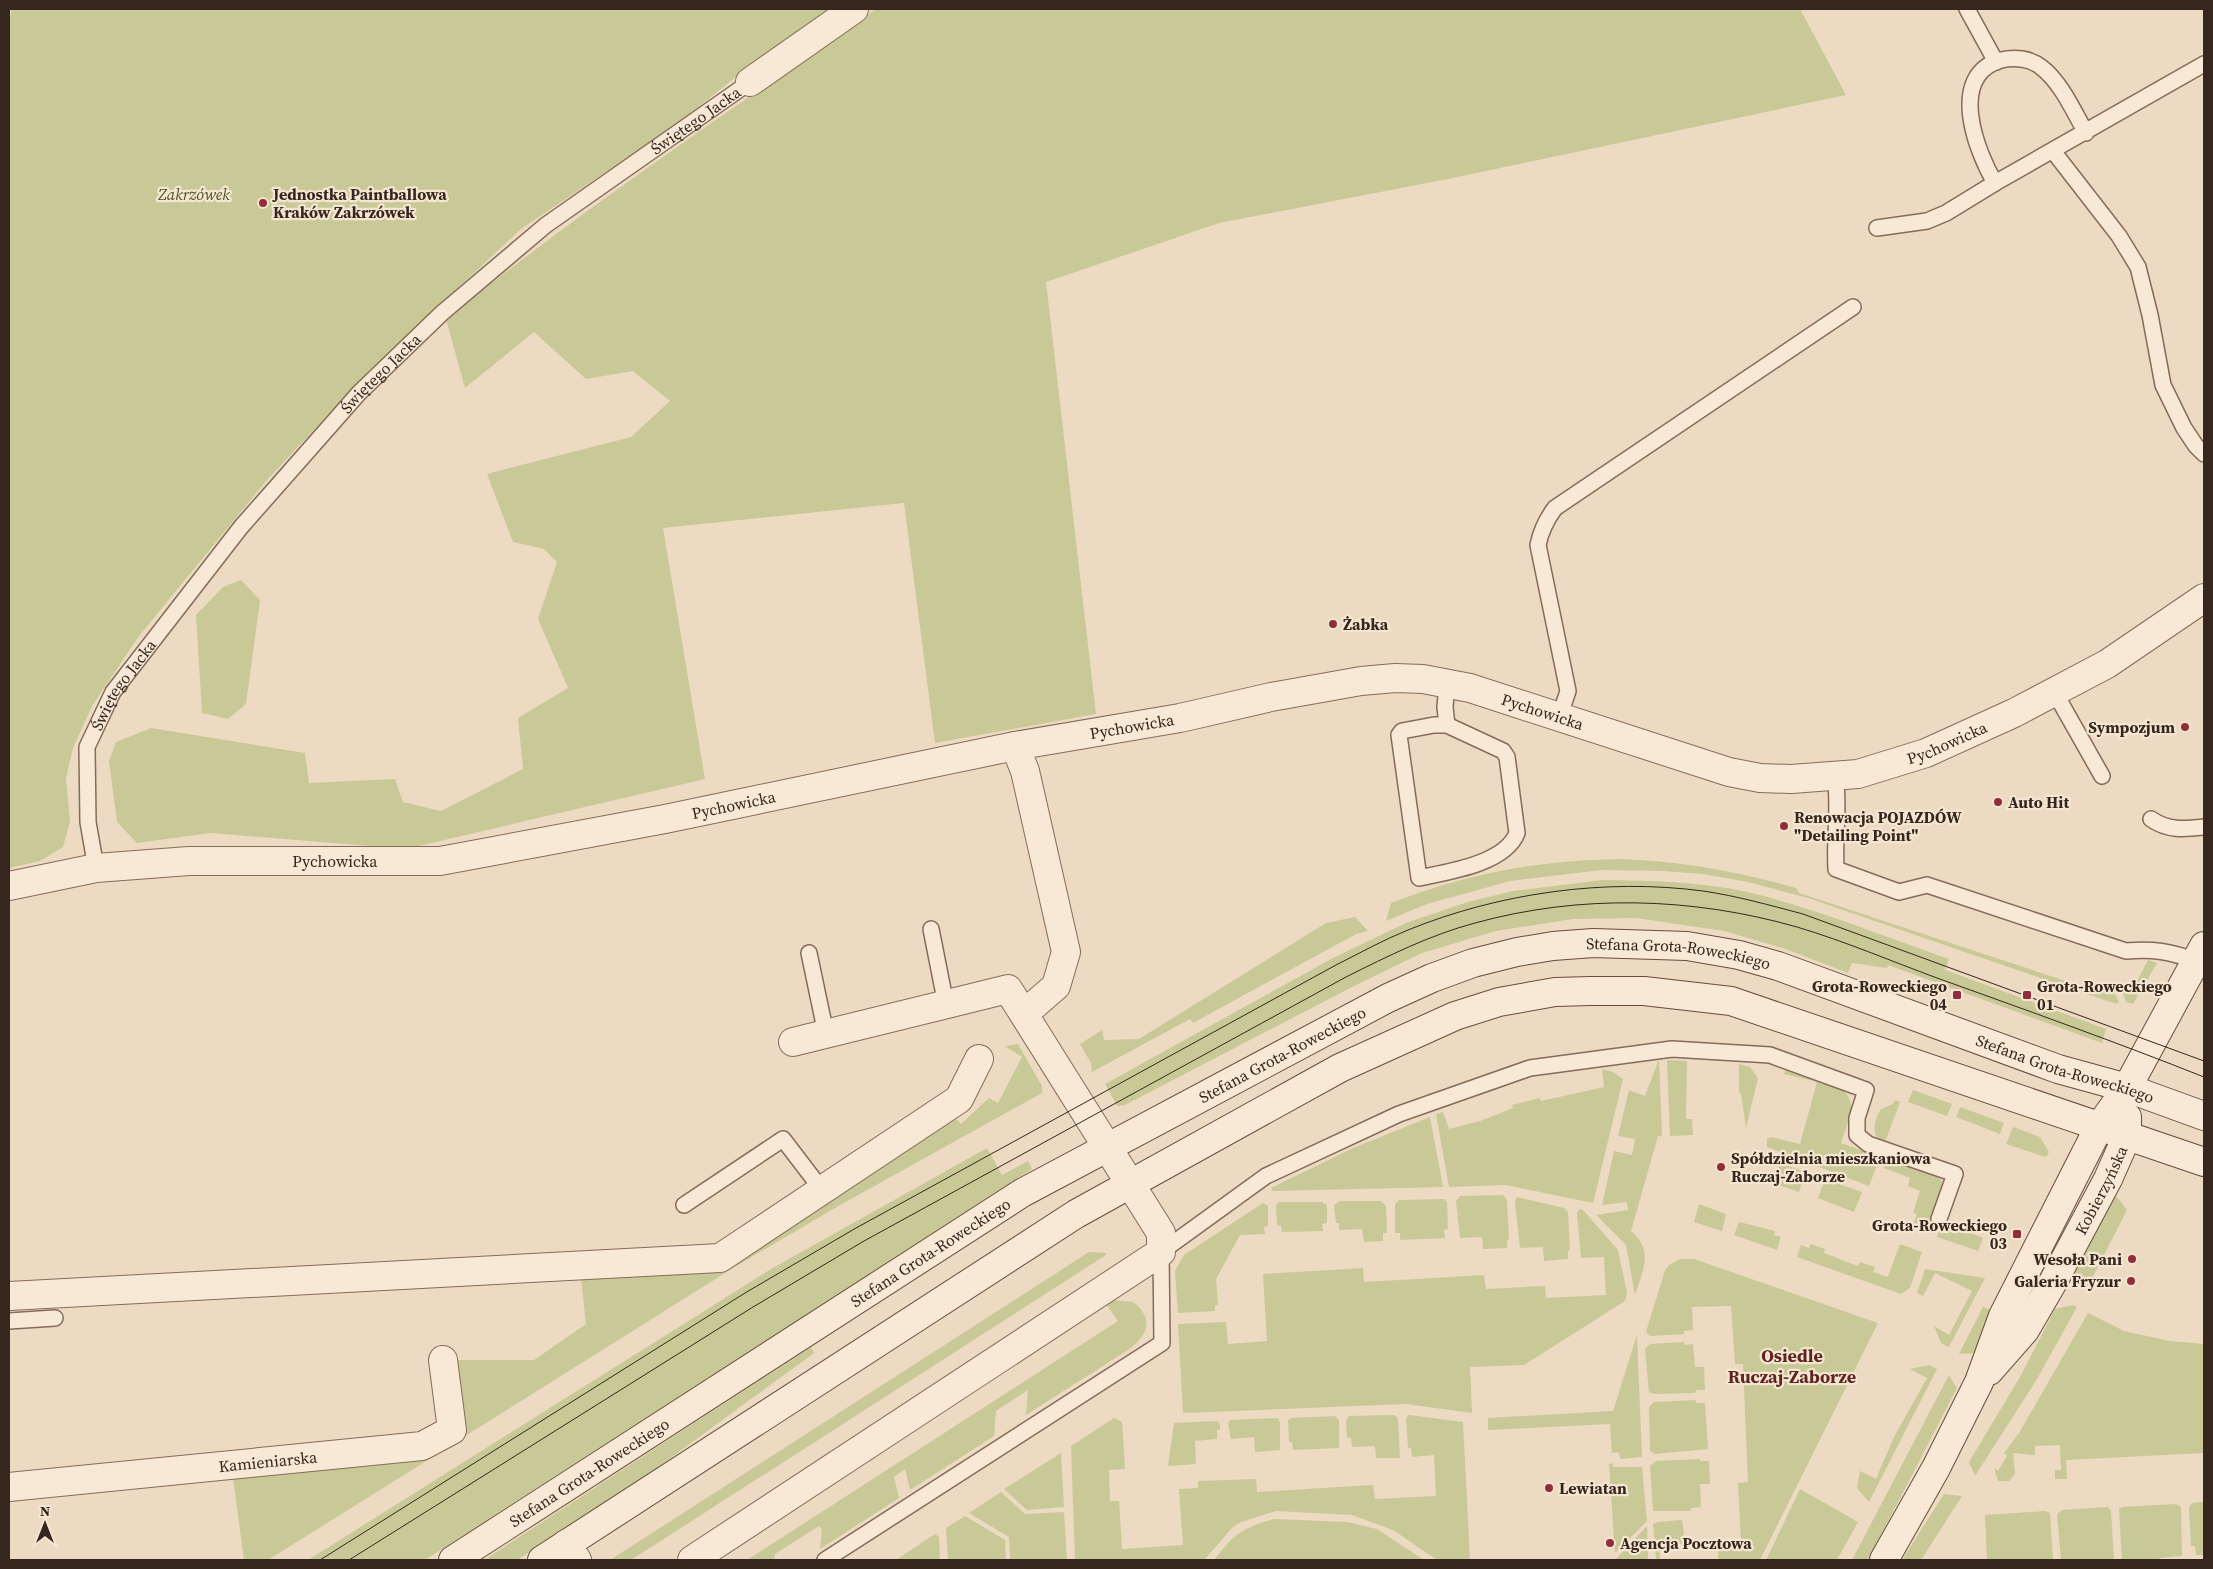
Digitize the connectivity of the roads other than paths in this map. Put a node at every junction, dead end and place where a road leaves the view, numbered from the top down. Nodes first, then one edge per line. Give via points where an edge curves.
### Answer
1 (854, 9) edge
2 (1967, 9) edge
3 (1996, 62) junction
4 (2204, 64) edge
5 (750, 82) joint
6 (2086, 133) junction
7 (2053, 151) junction
8 (1994, 182) junction
9 (1877, 228) dead end
10 (1853, 307) dead end
11 (2204, 454) edge
12 (2204, 598) edge
13 (1447, 683) junction
14 (2054, 692) junction
15 (1559, 718) junction
16 (1447, 725) junction
17 (1015, 746) junction
18 (1835, 775) junction
19 (2102, 776) dead end
20 (2151, 819) dead end
21 (2204, 827) edge
22 (96, 868) junction
23 (9, 886) edge
24 (931, 929) dead end
25 (809, 953) dead end
26 (2200, 954) edge
27 (946, 1005) junction
28 (1025, 1013) junction
29 (826, 1034) junction
30 (793, 1042) dead end
31 (979, 1060) dead end
32 (2128, 1088) junction
33 (2204, 1116) edge
34 (2100, 1126) junction
35 (2127, 1136) junction
36 (1108, 1146) junction
37 (2204, 1162) edge
38 (1130, 1182) junction
39 (822, 1190) junction
40 (684, 1205) dead end
41 (1939, 1218) dead end
42 (1161, 1252) junction
43 (9, 1296) edge
44 (55, 1318) dead end
45 (9, 1321) edge
46 (443, 1360) dead end
47 (1979, 1382) junction
48 (9, 1487) edge
49 (572, 1552) edge
50 (453, 1560) edge
51 (542, 1560) edge
52 (692, 1560) edge
53 (825, 1560) edge
54 (1884, 1560) edge

1 - 5 street, Świętego Jacka
2 - 3 lane
3 - 6 lane via 2011,58 2030,60 2042,67
3 - 8 lane via 1974,82 1970,98 1977,148
4 - 6 lane
5 - 22 lane, Świętego Jacka via 546,225 442,313 360,393 241,527 113,692 87,747 88,822
6 - 7 lane
7 - 8 lane
7 - 11 lane via 2124,242 2138,267 2163,385 2184,428
8 - 9 lane via 1946,214 1927,221
10 - 15 lane via 1555,508 1546,520 1538,545 1568,691
12 - 14 street, Pychowicka via 2107,664
13 - 15 street, Pychowicka
13 - 16 lane
13 - 17 street, Pychowicka via 1410,678 1361,681 1250,701 1180,718
14 - 18 street, Pychowicka via 1926,752 1858,774
14 - 19 lane
15 - 18 street, Pychowicka via 1729,772 1791,779
16 - 16 lane via 1498,747 1507,757 1517,833 1506,848 1487,859 1419,878 1399,735 1409,729
17 - 22 street, Pychowicka via 665,819 440,861 231,860
17 - 28 street via 1025,771 1066,952 1056,986
18 - 26 lane via 1838,794 1836,869 1899,892 1927,884 2126,951 2154,949
20 - 21 lane via 2176,829
22 - 23 street, Pychowicka
24 - 27 lane
25 - 29 lane
26 - 32 street, Kobierzyńska
27 - 28 street via 1008,989
27 - 29 street
28 - 36 street
29 - 30 street
31 - 39 street via 959,1099
32 - 33 street, Stefana Grota-Roweckiego
32 - 34 street, Kobierzyńska
32 - 35 street, Kobierzyńska
32 - 36 street, Stefana Grota-Roweckiego via 2073,1074 1778,966 1739,955 1637,943 1553,946 1473,963 1432,978
34 - 35 street
34 - 38 street via 1731,1001 1644,991 1555,992 1500,1002 1455,1016 1340,1068
34 - 47 street, Kobierzyńska via 2002,1316
35 - 37 street
35 - 47 street, Kobierzyńska via 2108,1179 2025,1330
36 - 38 street
36 - 50 street, Stefana Grota-Roweckiego via 988,1213
38 - 42 street via 1161,1233
38 - 49 street via 1076,1214
39 - 40 lane via 783,1139
39 - 43 street via 720,1258
41 - 42 lane via 1955,1174 1868,1144 1858,1135 1858,1118 1866,1090 1770,1055 1672,1049 1530,1068 1399,1114 1266,1176
42 - 52 street
42 - 53 lane via 1162,1343
44 - 45 lane
46 - 48 street, Kamieniarska via 452,1430 422,1446
47 - 54 street, Kobierzyńska via 1936,1468
49 - 51 street

